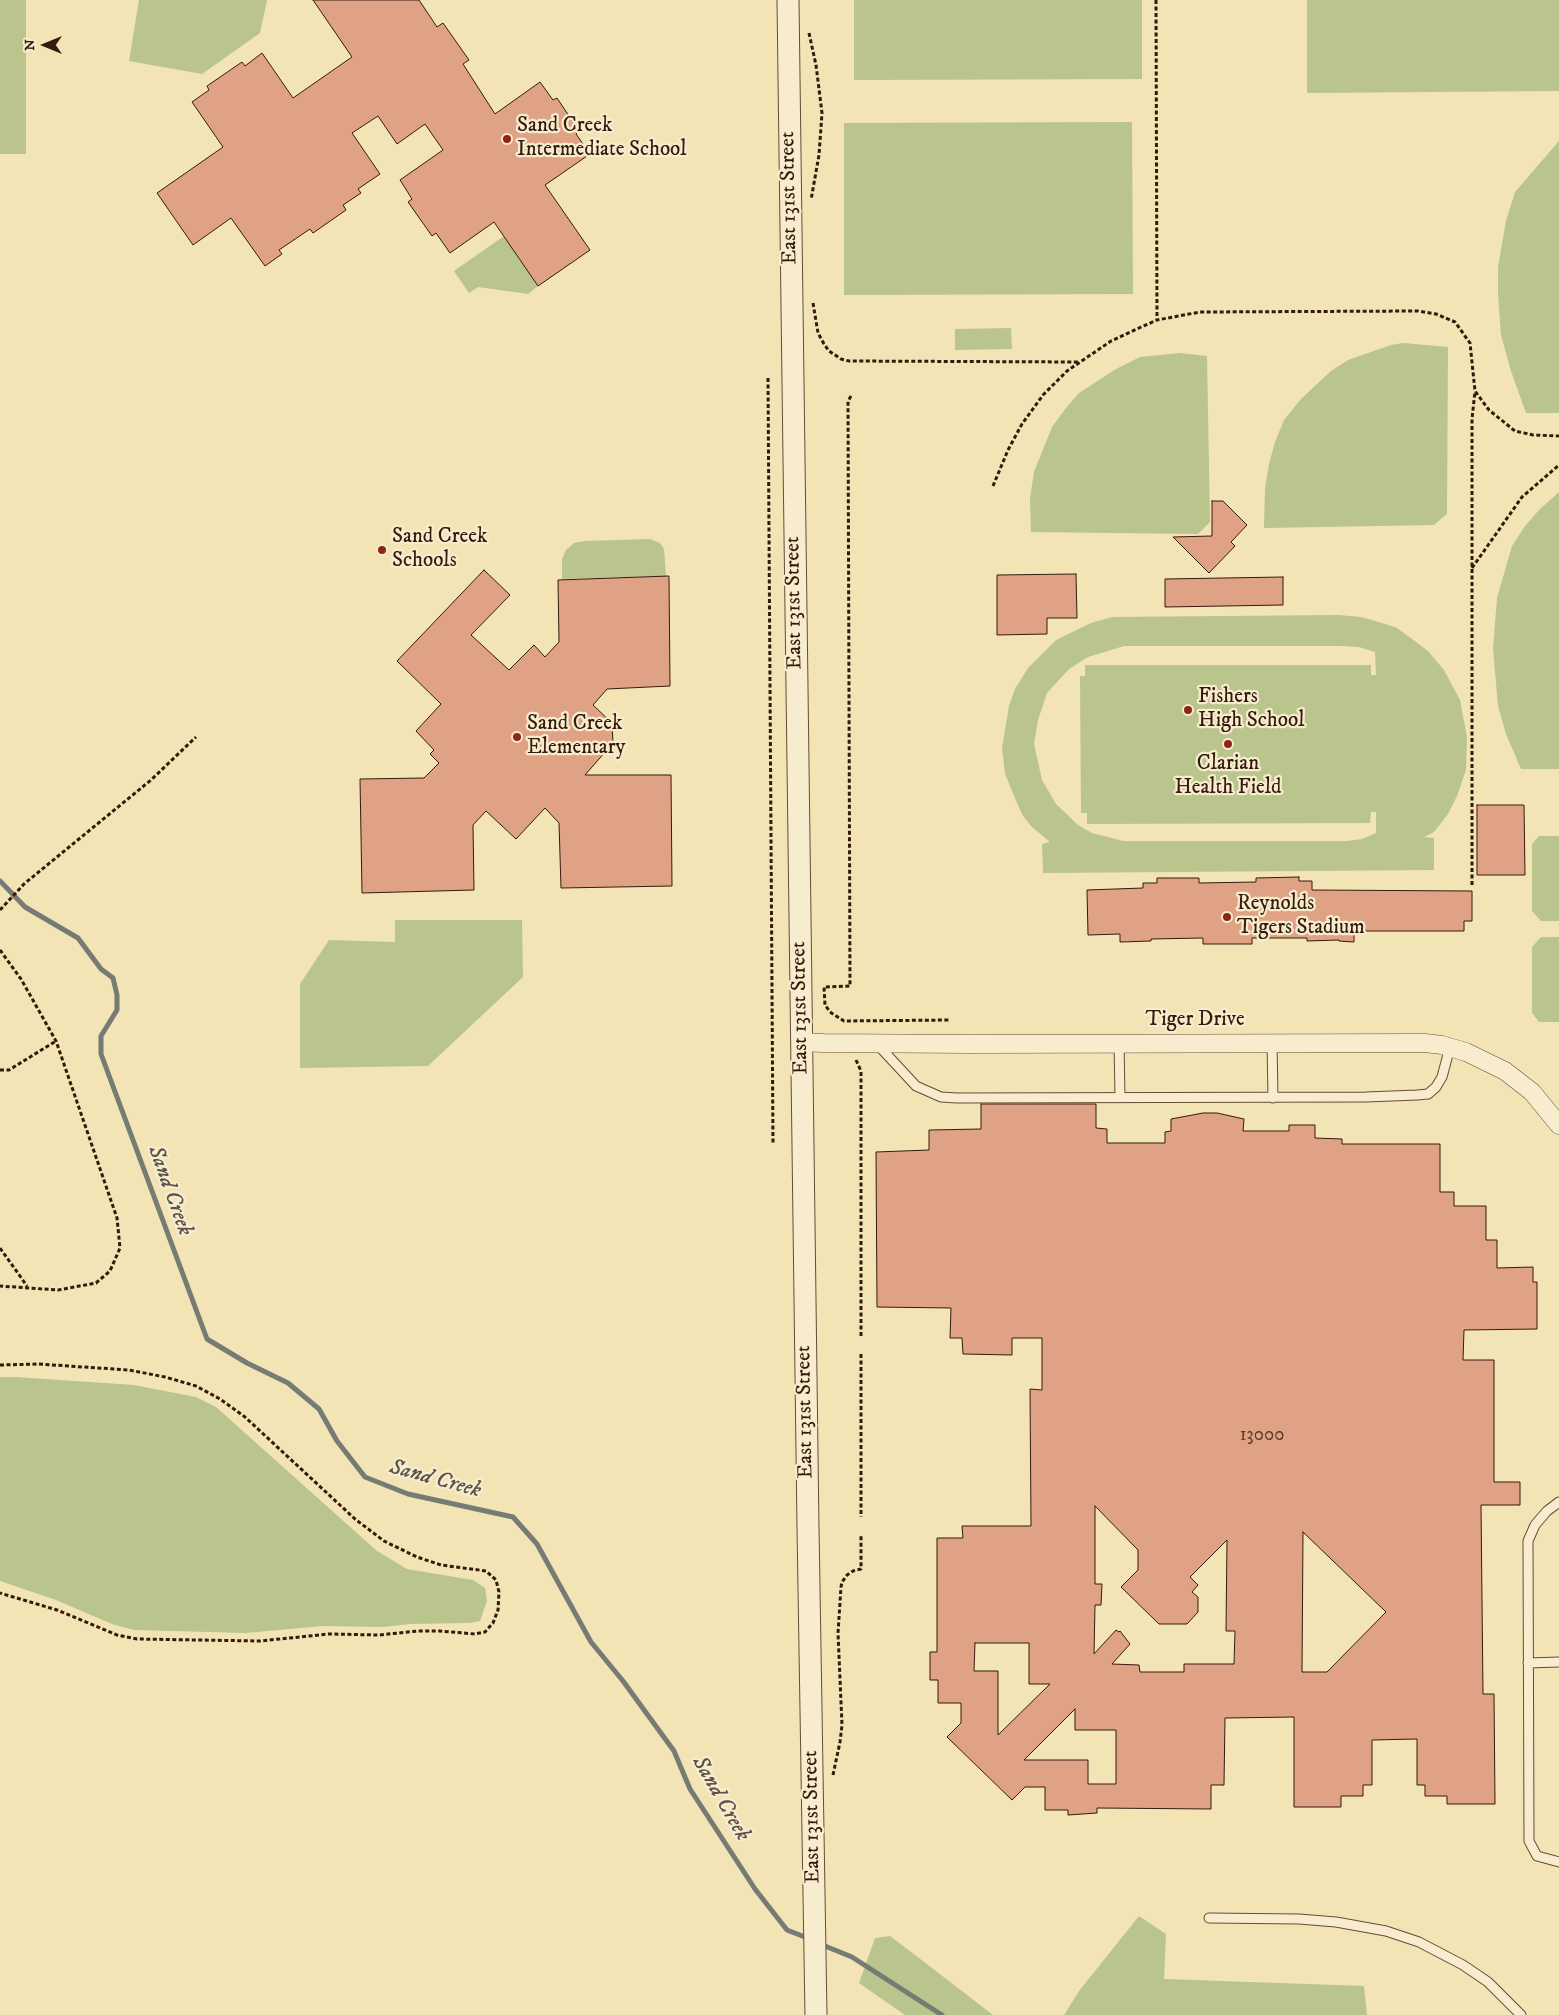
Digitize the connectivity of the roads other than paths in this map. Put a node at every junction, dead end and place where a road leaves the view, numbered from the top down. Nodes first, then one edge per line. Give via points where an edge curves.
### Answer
1 (788, 0) edge
2 (801, 1042) junction
3 (877, 1043) junction
4 (1119, 1043) junction
5 (1272, 1043) junction
6 (1450, 1047) junction
7 (1120, 1096) junction
8 (1273, 1098) junction
9 (1559, 1125) edge
10 (1559, 1502) edge
11 (1559, 1662) edge
12 (1528, 1663) junction
13 (1559, 1862) edge
14 (1209, 1918) dead end
15 (816, 2015) edge
16 (1521, 2015) edge

1 - 2 street, East 131st Street
2 - 3 street, Tiger Drive
2 - 15 street, East 131st Street
3 - 4 street, Tiger Drive
3 - 7 lane via 916,1086 941,1097
4 - 5 street, Tiger Drive
4 - 7 lane
5 - 6 street, Tiger Drive via 1425,1043
5 - 8 lane
6 - 8 lane via 1442,1077 1428,1094
6 - 9 street, Tiger Drive via 1477,1056 1516,1078
7 - 8 lane
10 - 12 lane via 1538,1521 1528,1541
11 - 12 lane
12 - 13 lane via 1529,1841 1538,1856
14 - 16 lane via 1299,1918 1386,1931 1419,1942 1463,1965 1488,1982

